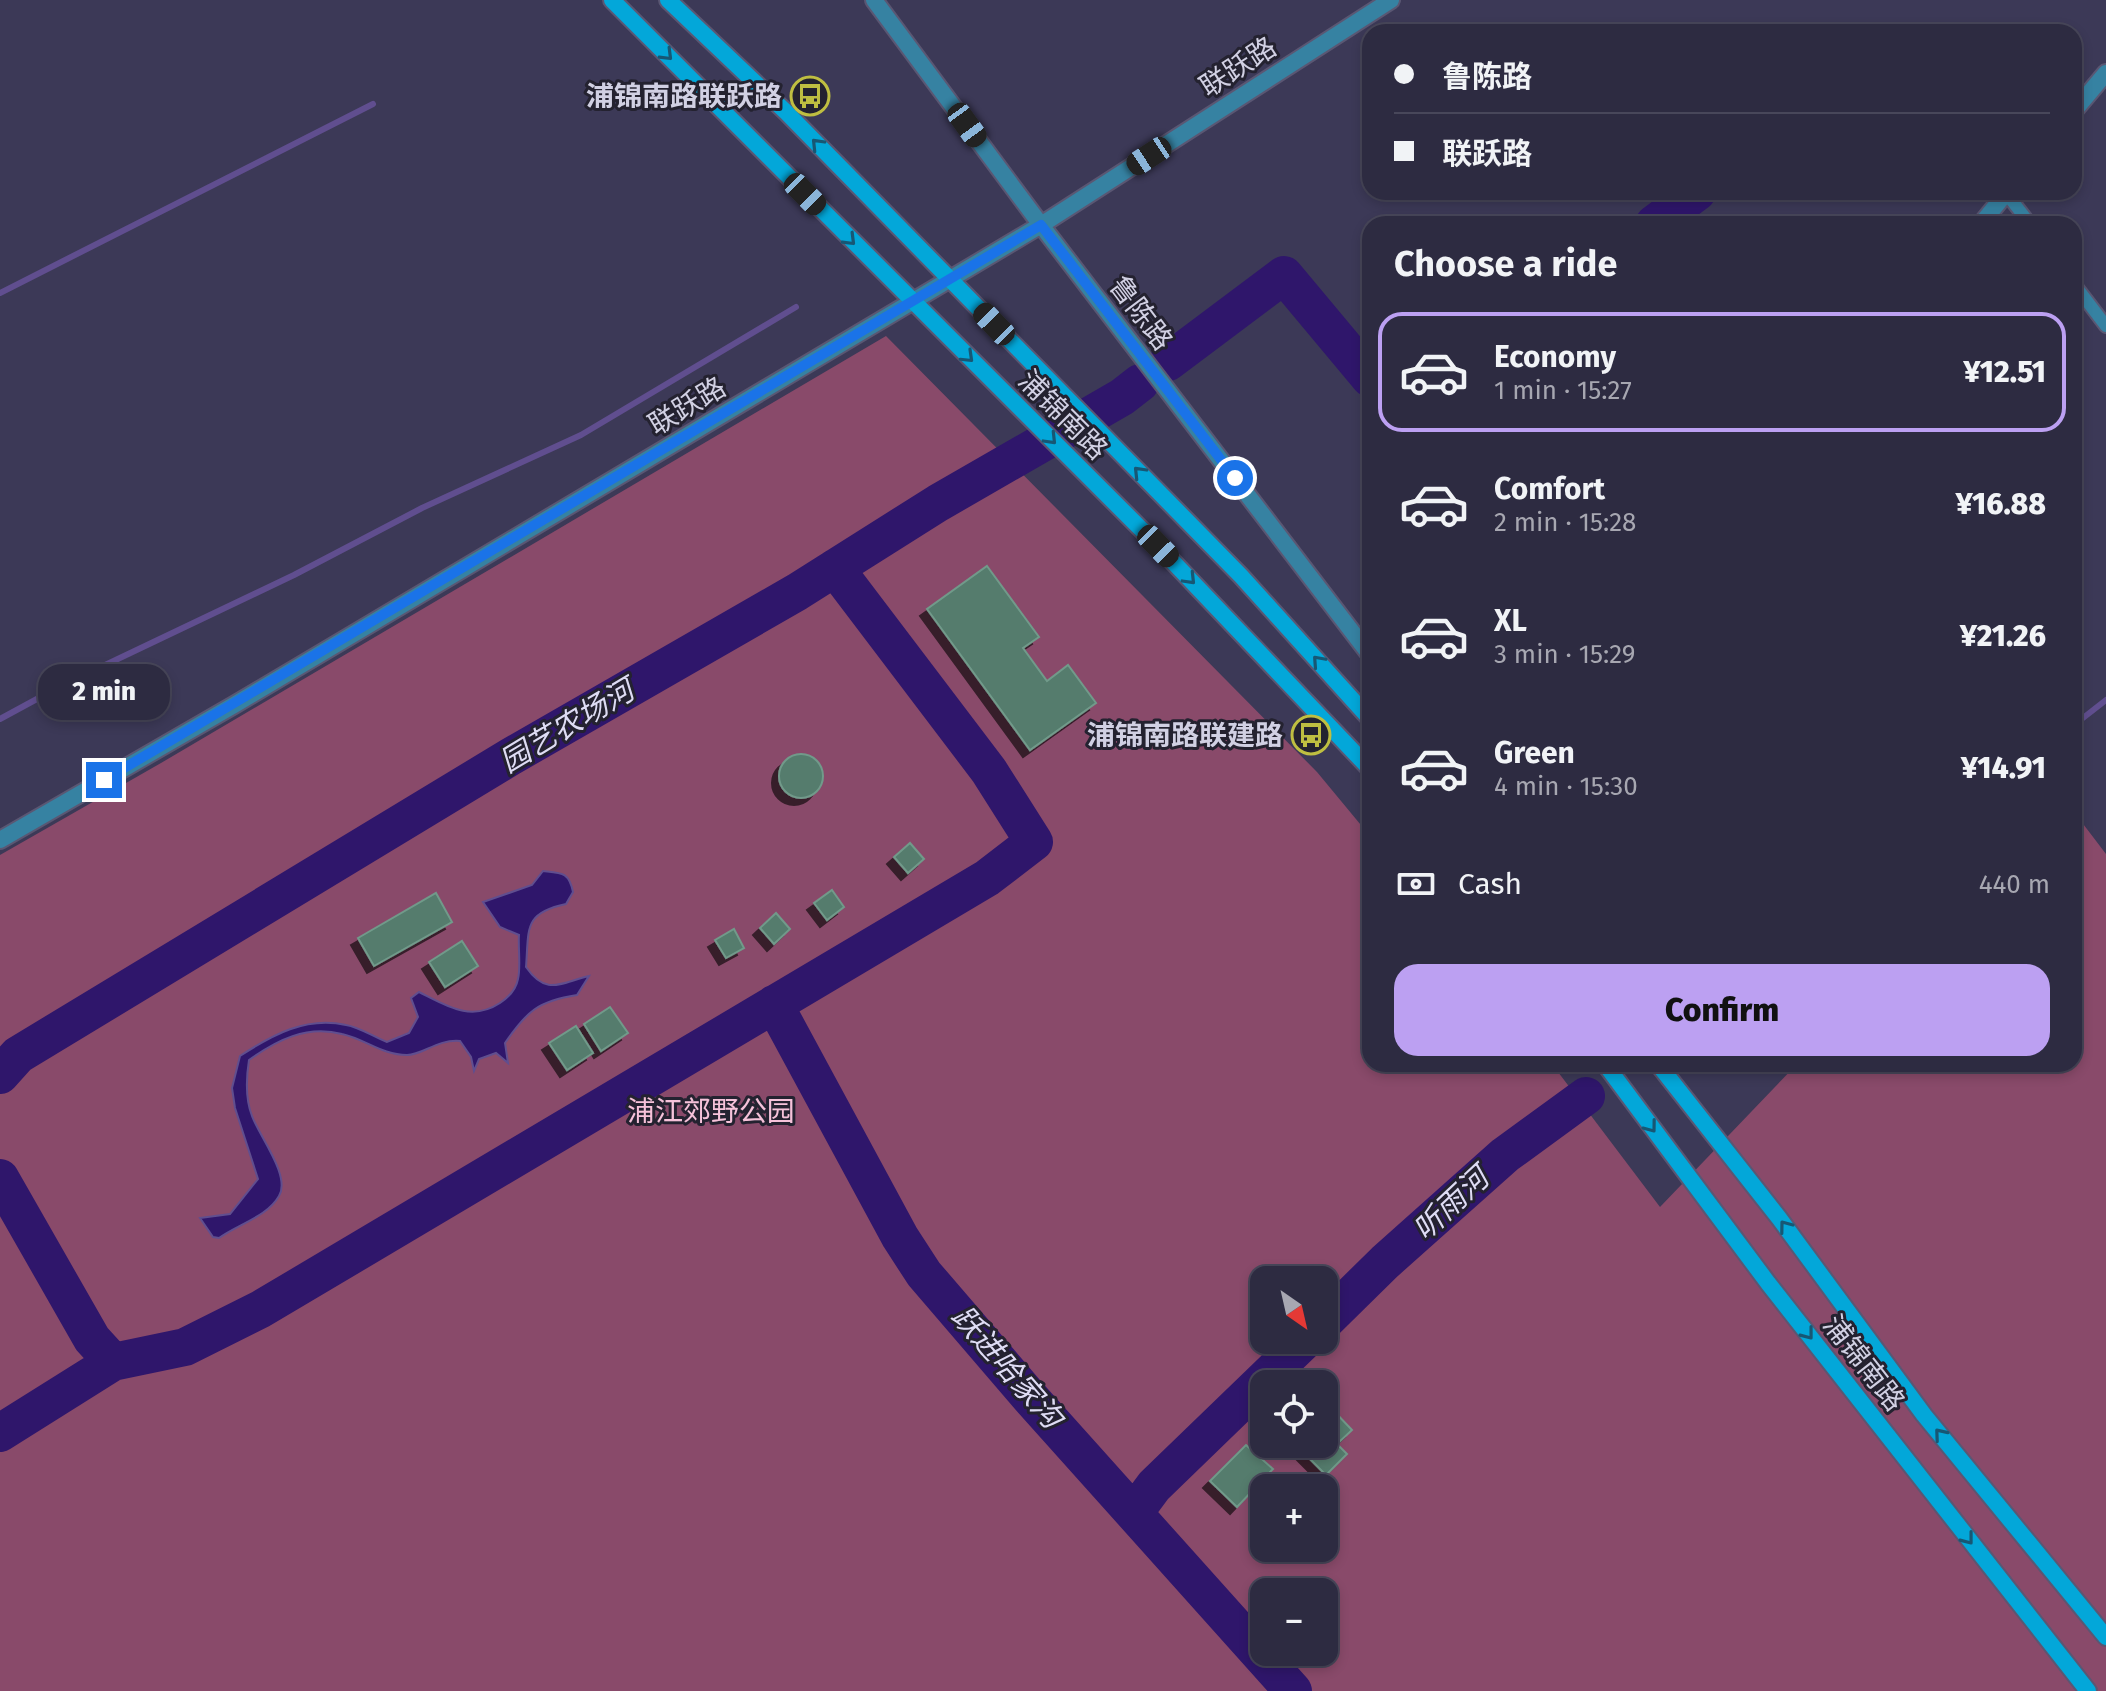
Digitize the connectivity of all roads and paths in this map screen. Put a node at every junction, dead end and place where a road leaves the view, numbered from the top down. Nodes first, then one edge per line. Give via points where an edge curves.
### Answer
1 (612, 0) edge
2 (668, 0) edge
3 (874, 0) edge
4 (1391, 0) edge
5 (2106, 73) edge
6 (2082, 102) edge
7 (2000, 200) edge
8 (1988, 216) edge
9 (1041, 225) junction
10 (950, 279) junction
11 (2082, 294) edge
12 (912, 302) junction
13 (2106, 326) edge
14 (1362, 645) edge
15 (1362, 710) edge
16 (1362, 761) edge
17 (0, 840) edge
18 (1611, 1072) edge
19 (1664, 1072) edge
20 (2103, 1631) edge
21 (2088, 1691) edge

1 -> 12 main road, 浦锦南路
10 -> 2 main road, 浦锦南路
3 - 9 street, 鲁陈路
4 - 9 street, 联跃路
5 - 6 street
7 - 8 street
9 - 10 street, 联跃路
9 - 14 street, 鲁陈路
10 - 12 street, 联跃路
15 -> 10 main road, 浦锦南路 via 1241,576
11 - 13 lane
12 -> 16 main road, 浦锦南路 via 1191,580
12 - 17 street, 联跃路
18 -> 21 main road, 浦锦南路 via 1768,1283
20 -> 19 main road, 浦锦南路 via 1924,1415

